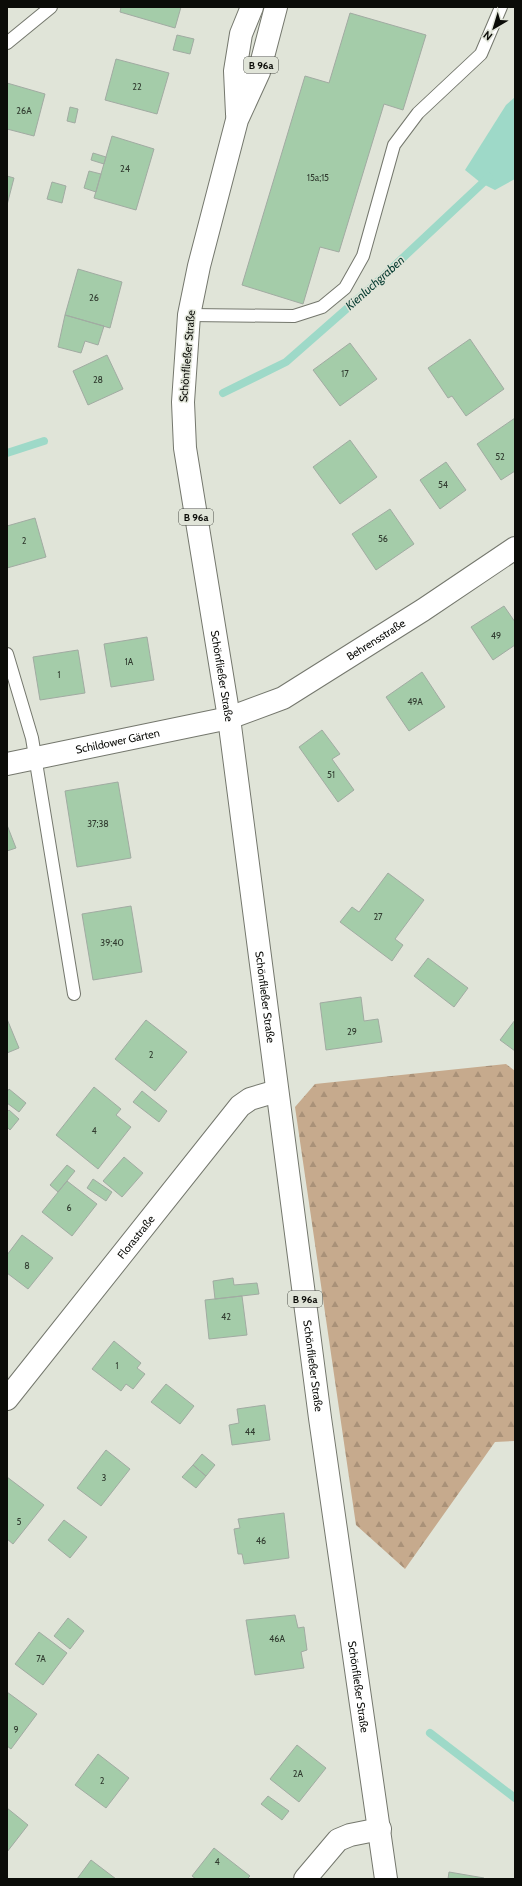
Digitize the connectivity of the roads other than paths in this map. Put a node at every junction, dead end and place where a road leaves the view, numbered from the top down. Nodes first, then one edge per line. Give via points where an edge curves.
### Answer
1 (51, 7) edge
2 (252, 7) edge
3 (276, 7) edge
4 (501, 7) edge
5 (7, 43) edge
6 (237, 120) junction
7 (189, 315) junction
8 (515, 548) edge
9 (7, 654) edge
10 (229, 718) junction
11 (36, 757) junction
12 (7, 764) edge
13 (74, 994) dead end
14 (277, 1091) junction
15 (7, 1399) edge
16 (380, 1830) junction
17 (305, 1879) edge
18 (386, 1879) edge

1 - 5 lane
2 - 6 main road, Schönfließer Straße / B 96a via 241,34 235,71
3 - 6 main road, Schönfließer Straße / B 96a via 259,72
4 - 7 lane via 481,54 418,113 394,145 363,256 344,288 322,307 294,316
6 - 7 main road, Schönfließer Straße / B 96a via 199,266
7 - 10 main road, Schönfließer Straße / B 96a via 183,402 184,448
8 - 10 main road, Behrensstraße via 423,610 283,698
9 - 11 lane
10 - 11 main road, Schildower Gärten
10 - 14 main road, Schönfließer Straße / B 96a
11 - 12 main road, Schildower Gärten
11 - 13 lane
14 - 15 main road, Florastraße via 250,1099 240,1106
14 - 16 main road, Schönfließer Straße / B 96a via 319,1410
16 - 17 main road via 350,1835 338,1840
16 - 18 main road, Schönfließer Straße / B 96a

